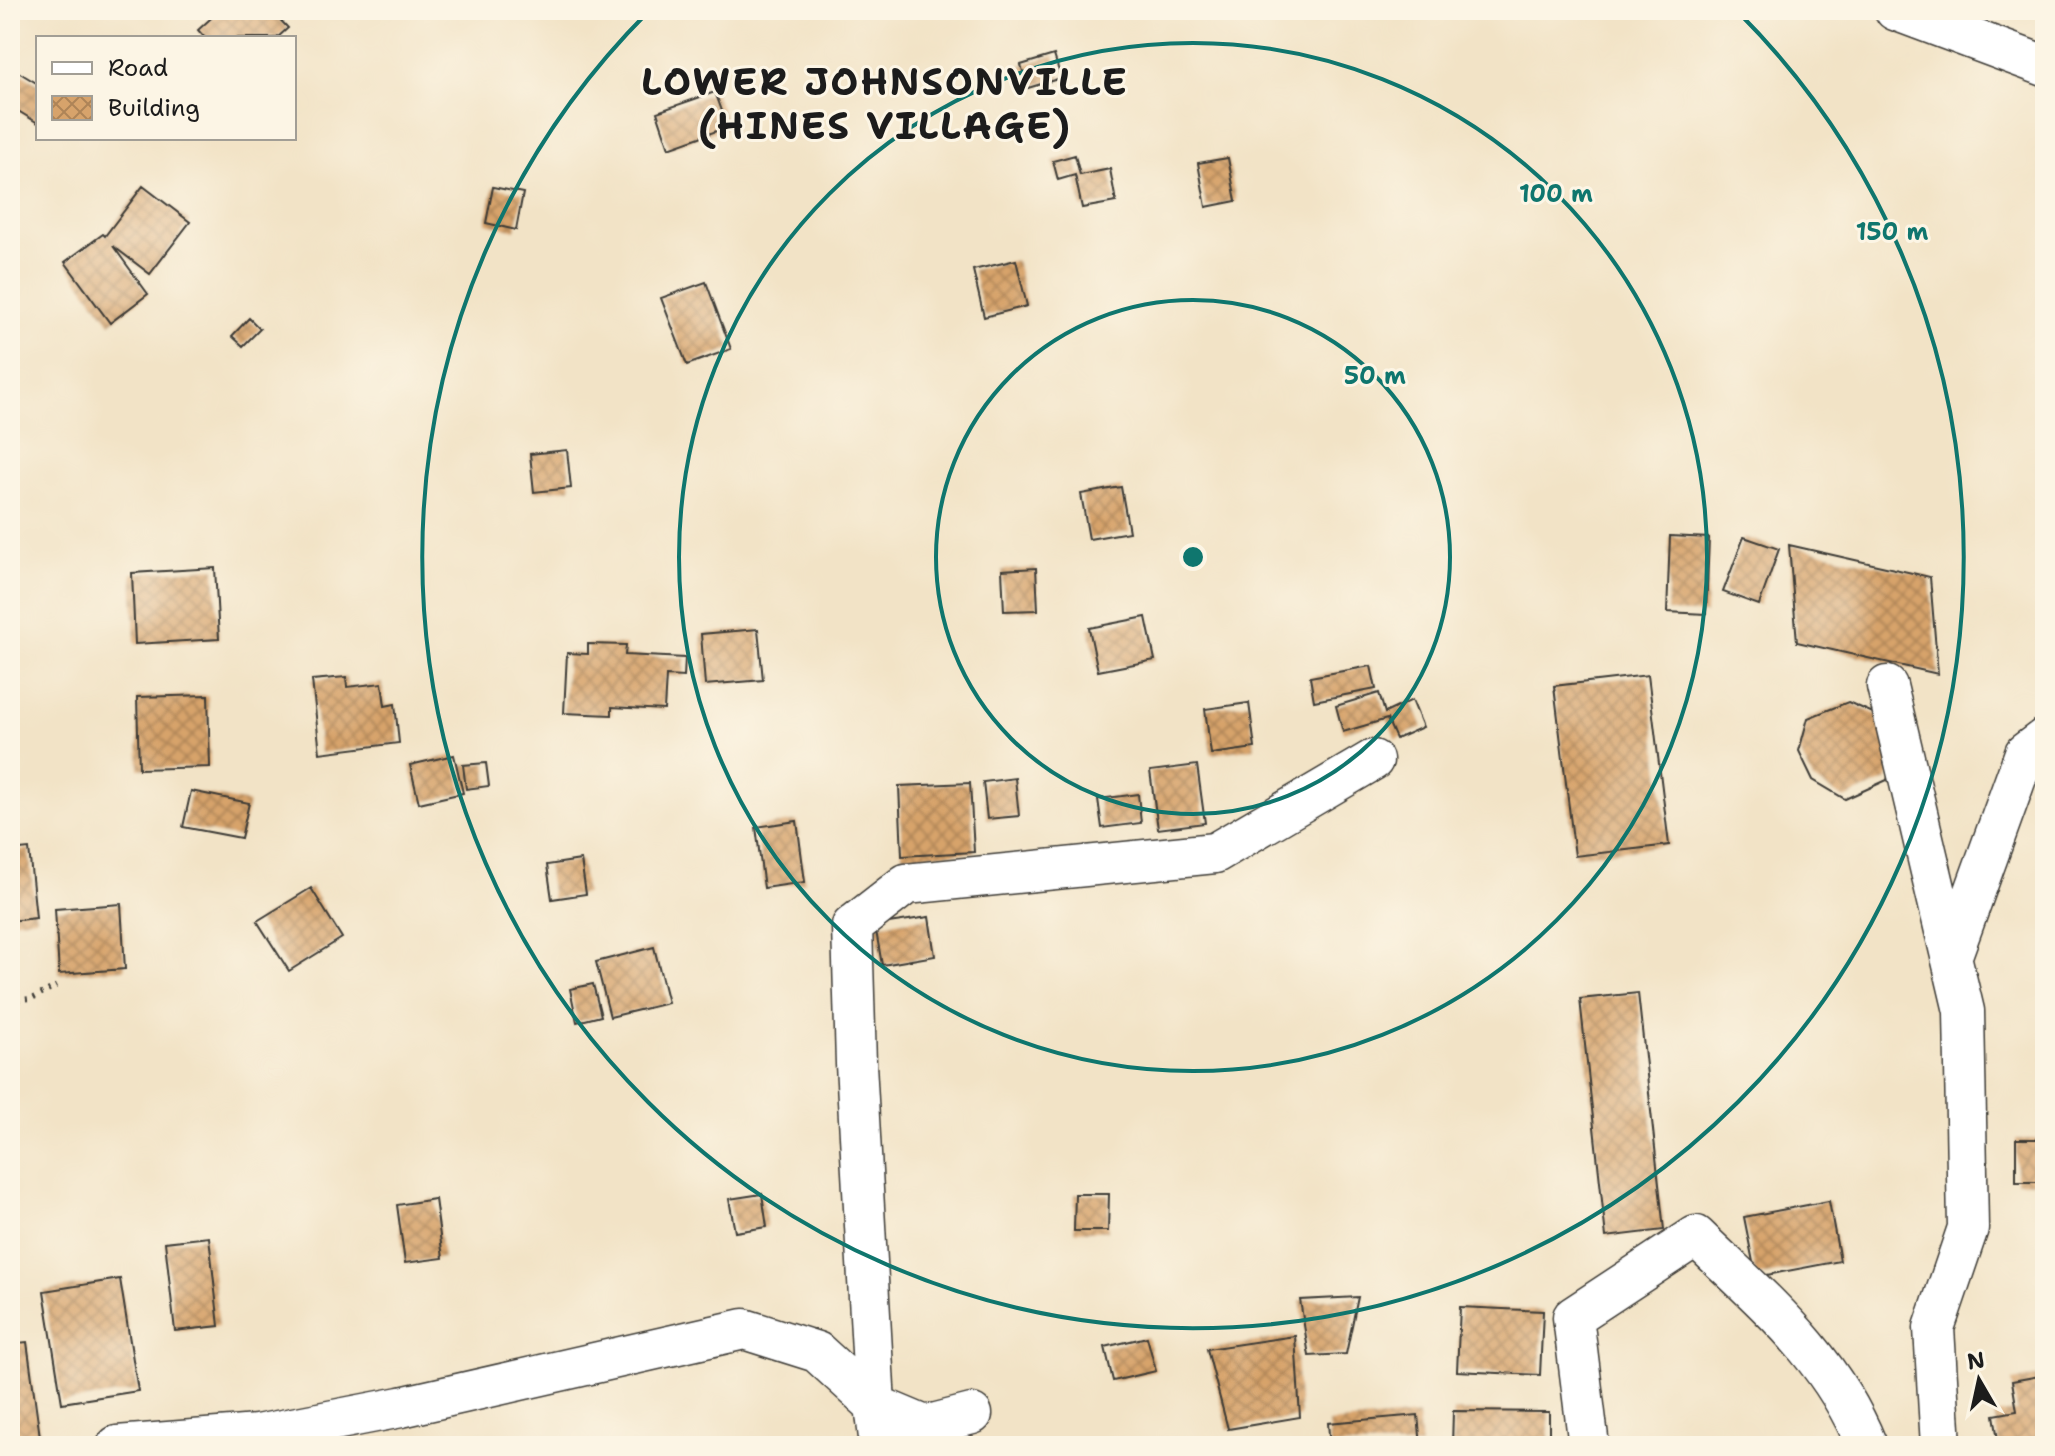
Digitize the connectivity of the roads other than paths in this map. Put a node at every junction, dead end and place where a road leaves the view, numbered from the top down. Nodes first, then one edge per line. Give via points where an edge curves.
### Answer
1 (1895, 10) edge
2 (2045, 66) edge
3 (1887, 686) dead end
4 (2045, 738) edge
5 (1373, 760) dead end
6 (1952, 955) junction
7 (875, 1405) junction
8 (972, 1414) dead end
9 (117, 1446) edge
10 (880, 1446) edge
11 (1589, 1446) edge
12 (1867, 1446) edge
13 (1941, 1446) edge

1 - 2 street
3 - 6 street
4 - 6 street via 2025,753
5 - 7 street via 1215,853 906,884 852,926
6 - 13 street via 1964,1011 1968,1228 1934,1328
7 - 8 street via 925,1426
7 - 9 street via 817,1352 744,1329 257,1435
7 - 10 street
11 - 12 street via 1573,1317 1696,1236 1801,1338 1850,1403

